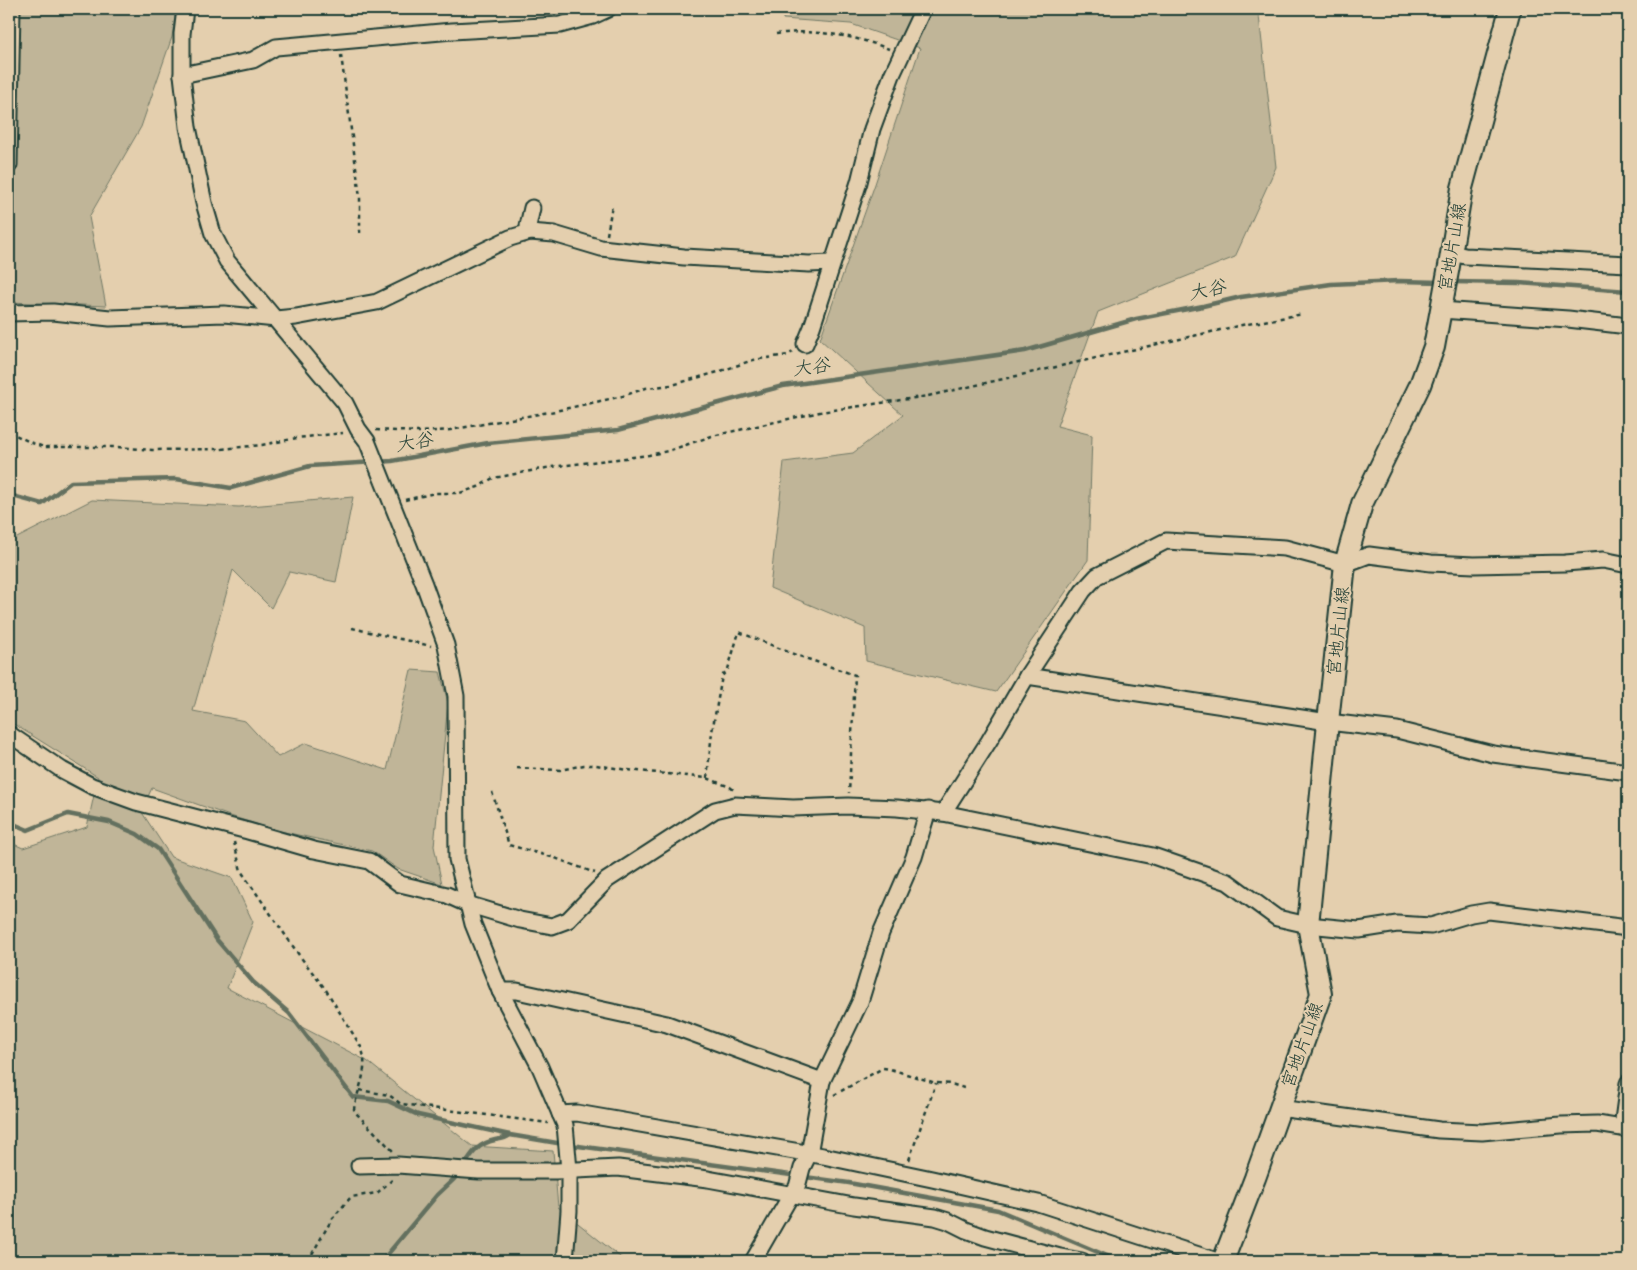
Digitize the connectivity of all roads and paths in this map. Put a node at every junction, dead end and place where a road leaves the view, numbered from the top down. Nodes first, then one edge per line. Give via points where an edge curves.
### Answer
1 (12, 9) edge
2 (185, 9) edge
3 (608, 9) edge
4 (923, 9) edge
5 (1510, 9) edge
6 (776, 34) dead end
7 (340, 41) junction
8 (902, 54) junction
9 (182, 75) junction
10 (9, 165) edge
11 (612, 205) dead end
12 (532, 208) dead end
13 (530, 232) junction
14 (360, 233) dead end
15 (605, 248) junction
16 (1450, 260) junction
17 (832, 263) junction
18 (1628, 264) edge
19 (1442, 307) junction
20 (9, 312) edge
21 (1303, 314) dead end
22 (276, 319) junction
23 (1628, 326) edge
24 (804, 344) joint
25 (9, 432) edge
26 (363, 435) junction
27 (392, 503) junction
28 (1345, 564) junction
29 (1628, 565) edge
30 (352, 628) dead end
31 (446, 645) junction
32 (1028, 676) junction
33 (1328, 722) junction
34 (9, 734) edge
35 (517, 768) dead end
36 (1628, 772) edge
37 (707, 778) junction
38 (492, 792) dead end
39 (748, 805) junction
40 (848, 806) junction
41 (928, 810) junction
42 (943, 813) junction
43 (232, 828) junction
44 (607, 880) junction
45 (467, 904) junction
46 (1308, 925) junction
47 (1628, 928) edge
48 (500, 991) junction
49 (822, 1081) junction
50 (936, 1083) junction
51 (1628, 1083) edge
52 (964, 1088) dead end
53 (359, 1090) junction
54 (816, 1107) junction
55 (1279, 1108) junction
56 (563, 1120) junction
57 (1625, 1129) edge
58 (809, 1154) junction
59 (359, 1166) dead end
60 (408, 1166) junction
61 (569, 1170) junction
62 (905, 1173) junction
63 (791, 1195) junction
64 (308, 1261) edge
65 (565, 1261) edge
66 (753, 1261) edge
67 (1082, 1261) edge
68 (1217, 1261) edge
69 (1223, 1261) edge

1 - 10 street
2 - 9 street
3 - 7 street via 560,25
4 - 8 street
5 - 16 main road, 宮地片山線 via 1462,188
6 - 8 path via 811,31 859,39
7 - 9 street via 276,47 253,60
7 - 14 path via 360,197
8 - 17 street via 872,129 859,182
9 - 22 street via 188,127 213,234 227,262
11 - 15 path
12 - 13 street
13 - 15 street via 554,234
13 - 22 street via 510,238 377,302
15 - 17 street via 684,257
16 - 18 street via 1465,256
16 - 19 main road, 宮地片山線
17 - 24 street
19 - 23 street
19 - 28 main road, 宮地片山線 via 1434,347 1420,385 1362,504
20 - 22 street via 53,312 110,318 224,314
21 - 27 path via 928,396 811,414 712,436 649,455 550,467 493,478 460,493 435,493
22 - 26 street via 345,403
24 - 26 path via 788,355 753,360 672,385 646,388 555,411 450,430
25 - 26 path via 44,447 117,446 152,450 221,449
26 - 27 street
27 - 31 street
28 - 29 street via 1369,555 1474,565 1603,560
28 - 32 street via 1285,548 1166,541 1097,576 1083,591
28 - 33 main road, 宮地片山線
30 - 31 path via 428,646
31 - 45 street via 456,696 456,859
32 - 33 street
32 - 42 street
33 - 36 street via 1397,730 1493,754
33 - 46 main road, 宮地片山線
34 - 43 street via 92,786 136,802
35 - 37 path via 560,770 584,764
37 - 39 path via 730,787
37 - 40 path via 722,676 728,669 739,632 855,675
38 - 44 path via 509,844 606,876
39 - 40 street via 793,808
39 - 44 street via 715,810
40 - 41 street
41 - 42 street
41 - 49 street via 914,857 881,933 860,1002
42 - 46 street via 1153,856 1228,882 1277,918
43 - 45 street via 369,861 400,884 447,895
43 - 53 path via 240,871 326,990 361,1047 365,1068
44 - 45 street via 568,920 552,926
45 - 48 street
46 - 47 street via 1359,930 1397,924 1431,926 1489,911
46 - 55 main road, 宮地片山線 via 1321,994
48 - 49 street via 517,991 667,1024
48 - 56 street via 540,1067
49 - 54 street
50 - 52 path
50 - 54 path via 883,1068
50 - 62 path
51 - 57 street
53 - 56 path via 389,1095 401,1104
53 - 60 path via 356,1112
54 - 58 street
55 - 57 street via 1439,1130 1482,1132 1597,1124
55 - 69 main road, 宮地片山線
56 - 58 street via 577,1113
56 - 61 street
58 - 62 street
58 - 63 street
59 - 60 street
60 - 61 street via 479,1171
60 - 64 path via 377,1193 352,1197 332,1219
61 - 63 street via 618,1168 708,1179
61 - 65 street
62 - 68 street via 1038,1204
63 - 66 street
63 - 67 street via 935,1217 985,1237

